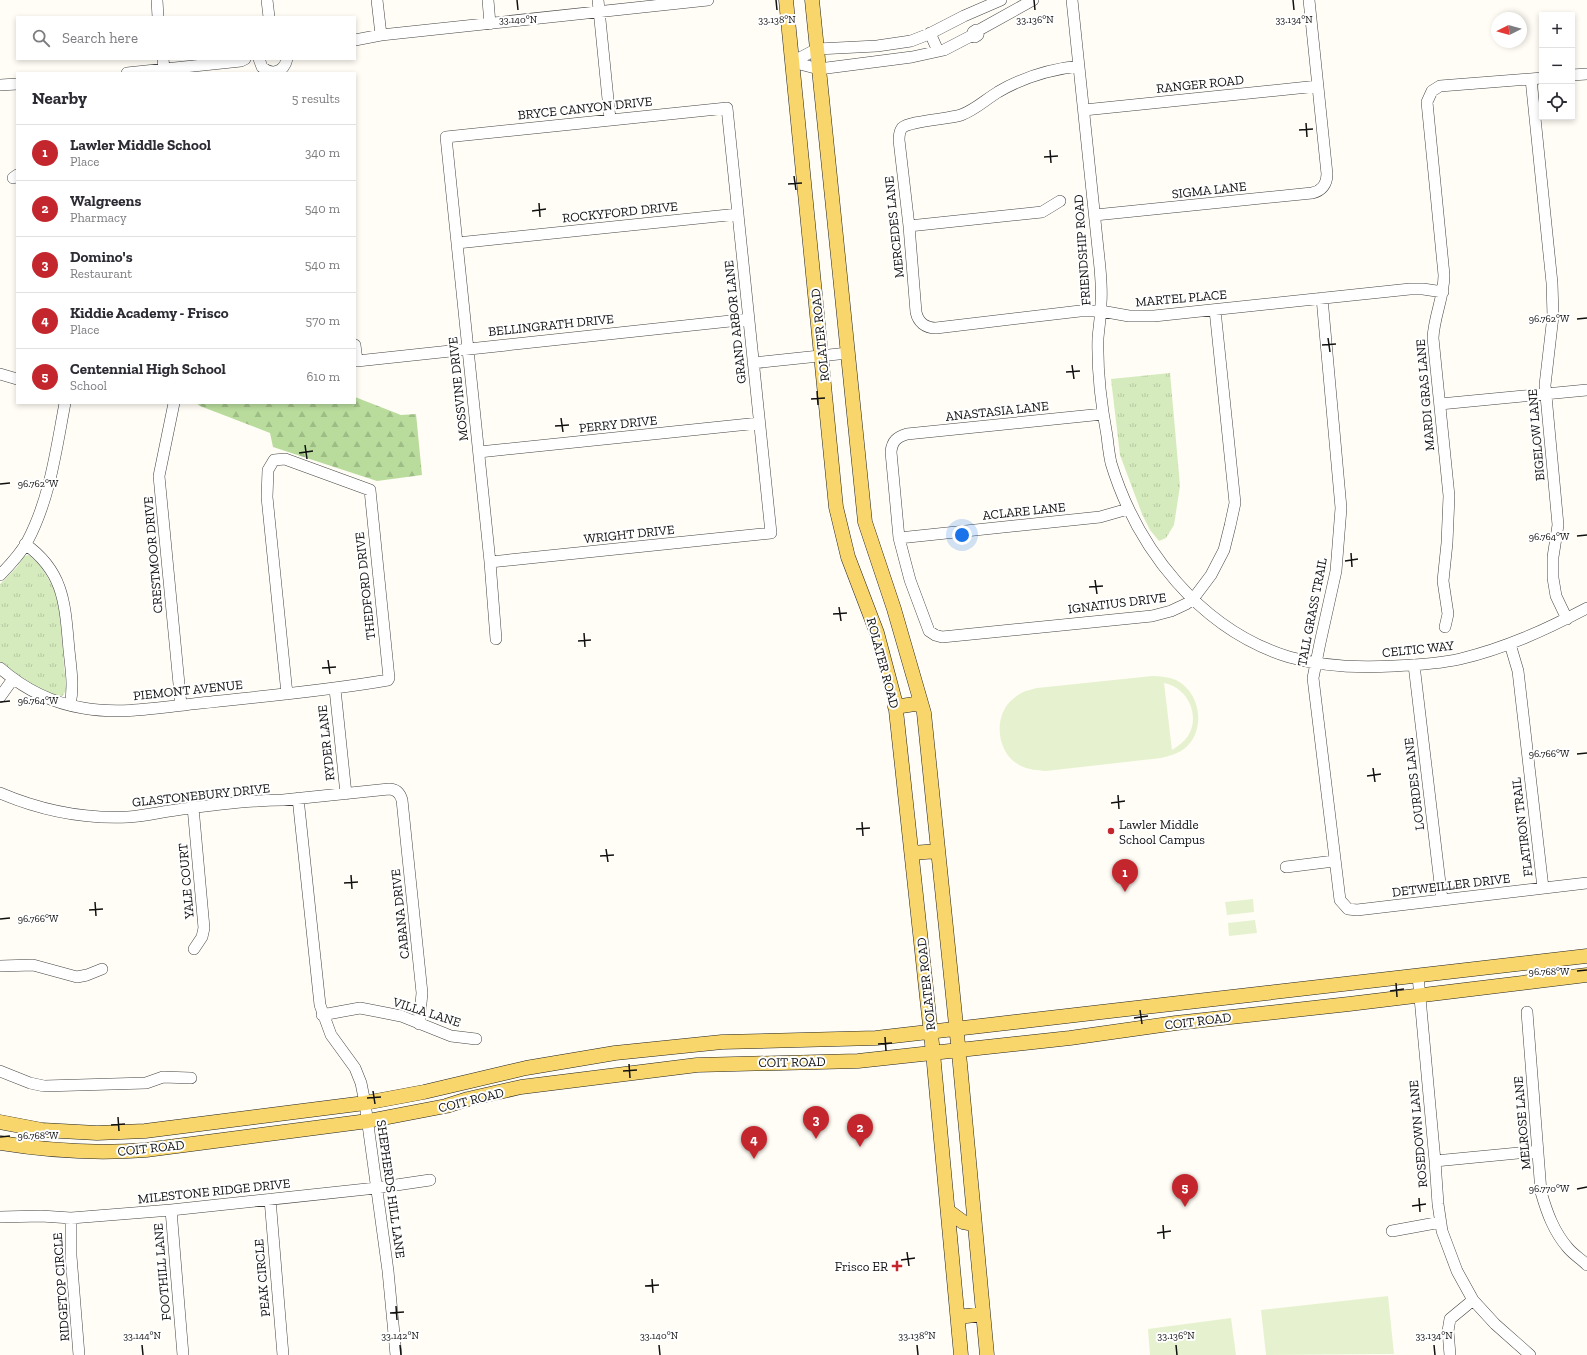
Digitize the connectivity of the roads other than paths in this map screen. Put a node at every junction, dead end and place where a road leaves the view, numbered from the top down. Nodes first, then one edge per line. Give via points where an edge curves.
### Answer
1 (156, 0) edge
2 (267, 0) edge
3 (377, 0) edge
4 (488, 0) edge
5 (598, 0) edge
6 (786, 0) edge
7 (812, 0) edge
8 (1001, 0) edge
9 (1033, 0) edge
10 (1072, 0) edge
11 (1309, 0) edge
12 (708, 1) edge
13 (599, 12) junction
14 (158, 16) edge
15 (269, 16) edge
16 (960, 18) junction
17 (490, 24) junction
18 (930, 33) junction
19 (381, 35) junction
20 (973, 35) junction
21 (356, 40) edge
22 (817, 50) junction
23 (938, 52) junction
24 (243, 60) edge
25 (294, 60) edge
26 (792, 62) junction
27 (163, 64) edge
28 (1079, 66) junction
29 (284, 67) edge
30 (264, 68) edge
31 (819, 70) junction
32 (131, 72) edge
33 (1585, 74) edge
34 (1575, 76) edge
35 (1536, 78) edge
36 (16, 84) edge
37 (0, 85) edge
38 (1318, 86) junction
39 (727, 108) joint
40 (1084, 110) junction
41 (610, 120) junction
42 (446, 136) joint
43 (1060, 201) dead end
44 (738, 214) junction
45 (1095, 215) junction
46 (909, 226) junction
47 (457, 243) junction
48 (1443, 292) junction
49 (1322, 298) junction
50 (1215, 310) junction
51 (1101, 312) junction
52 (749, 319) junction
53 (923, 324) joint
54 (468, 348) junction
55 (848, 353) junction
56 (822, 356) junction
57 (356, 361) edge
58 (753, 363) junction
59 (0, 374) edge
60 (16, 379) edge
61 (1587, 390) edge
62 (1545, 394) junction
63 (65, 404) edge
64 (174, 404) edge
65 (1440, 404) junction
66 (1103, 414) junction
67 (759, 424) junction
68 (479, 452) junction
69 (1128, 509) junction
70 (771, 533) joint
71 (899, 538) junction
72 (25, 544) junction
73 (490, 562) junction
74 (0, 575) edge
75 (1193, 599) junction
76 (1587, 608) edge
77 (1566, 619) junction
78 (1445, 628) dead end
79 (1247, 638) joint
80 (496, 639) dead end
81 (1510, 644) junction
82 (1316, 663) junction
83 (1414, 665) junction
84 (0, 668) edge
85 (13, 679) junction
86 (388, 679) joint
87 (335, 689) junction
88 (287, 694) junction
89 (0, 697) edge
90 (921, 703) junction
91 (70, 705) junction
92 (181, 705) junction
93 (895, 708) junction
94 (0, 793) edge
95 (346, 794) junction
96 (298, 798) junction
97 (402, 800) joint
98 (193, 807) junction
99 (938, 851) junction
100 (912, 853) junction
101 (1334, 861) junction
102 (1286, 867) dead end
103 (1587, 883) edge
104 (1543, 888) junction
105 (1442, 900) junction
106 (1343, 905) joint
107 (194, 949) dead end
108 (1587, 956) edge
109 (0, 966) edge
110 (102, 969) dead end
111 (1587, 975) edge
112 (1418, 976) junction
113 (1420, 995) junction
114 (1230, 998) junction
115 (1527, 1012) dead end
116 (322, 1015) junction
117 (1233, 1016) junction
118 (419, 1024) junction
119 (956, 1028) junction
120 (931, 1032) junction
121 (476, 1039) dead end
122 (761, 1041) junction
123 (958, 1050) junction
124 (615, 1053) junction
125 (934, 1053) junction
126 (761, 1062) junction
127 (0, 1071) edge
128 (617, 1075) junction
129 (191, 1078) dead end
130 (365, 1103) junction
131 (368, 1121) junction
132 (0, 1122) edge
133 (0, 1143) edge
134 (1538, 1151) junction
135 (1435, 1161) junction
136 (430, 1180) dead end
137 (376, 1188) junction
138 (270, 1199) junction
139 (171, 1210) junction
140 (948, 1211) junction
141 (0, 1218) edge
142 (71, 1218) junction
143 (1441, 1222) junction
144 (974, 1224) junction
145 (1392, 1231) dead end
146 (1585, 1260) edge
147 (1473, 1300) junction
148 (983, 1314) junction
149 (958, 1317) junction
150 (79, 1355) edge
151 (183, 1355) edge
152 (283, 1355) edge
153 (396, 1355) edge
154 (961, 1355) edge
155 (987, 1355) edge
156 (1450, 1355) edge
157 (1530, 1355) edge

1 - 14 street
2 - 15 street
3 - 19 street
4 - 17 street
5 - 13 street
6 - 26 main road, ROLATER ROAD
7 - 22 main road, ROLATER ROAD
8 - 16 street
9 - 20 street
10 - 28 street, FRIENDSHIP ROAD
11 - 38 street
12 - 13 street
13 - 17 street
13 - 41 street
16 - 18 street
16 - 20 street
17 - 19 street
18 - 22 street via 911,41
18 - 23 street
19 - 21 street
20 - 23 street via 955,46
22 - 26 street
22 - 31 main road, ROLATER ROAD
23 - 31 street
24 - 27 street
24 - 30 street
25 - 29 street
26 - 31 street
26 - 56 main road, ROLATER ROAD
27 - 32 street
28 - 40 street, FRIENDSHIP ROAD
28 - 46 street, MERCEDES LANE via 1023,79 998,92 974,110 960,115 912,123 903,127 899,140
29 - 30 street via 274,72
31 - 55 main road, ROLATER ROAD
33 - 34 street
35 - 48 street, MARDI GRAS LANE via 1443,86 1428,96 1444,268
35 - 62 street, BIGELOW LANE via 1553,316
36 - 37 street
38 - 40 street, RANGER ROAD
38 - 45 street, SIGMA LANE via 1327,174 1324,186 1317,192
39 - 41 street, BRYCE CANYON DRIVE
39 - 44 street, GRAND ARBOR LANE
40 - 45 street, FRIENDSHIP ROAD
41 - 42 street, BRYCE CANYON DRIVE
42 - 47 street, MOSSVINE DRIVE
43 - 46 street via 1042,212
44 - 47 street, ROCKYFORD DRIVE
44 - 52 street, GRAND ARBOR LANE
45 - 51 street, FRIENDSHIP ROAD
46 - 53 street, MERCEDES LANE via 916,312
47 - 54 street, MOSSVINE DRIVE
48 - 49 street, MARTEL PLACE via 1413,289
48 - 65 street, MARDI GRAS LANE via 1433,338
49 - 50 street, MARTEL PLACE
49 - 82 street, TALL GRASS TRAIL via 1341,508 1336,571
50 - 51 street, MARTEL PLACE via 1154,316
50 - 75 street, IGNATIUS DRIVE via 1235,503 1224,550 1211,575
51 - 53 street, MARTEL PLACE via 1076,311 936,328
51 - 66 street, FRIENDSHIP ROAD via 1098,359
52 - 54 street, BELLINGRATH DRIVE
52 - 58 street, GRAND ARBOR LANE
54 - 57 street, BELLINGRATH DRIVE
54 - 68 street, MOSSVINE DRIVE
55 - 56 street
55 - 90 main road, ROLATER ROAD via 864,522 894,609
56 - 58 street
56 - 93 main road, ROLATER ROAD via 836,507 848,557 877,633
58 - 67 street, GRAND ARBOR LANE
59 - 60 street
61 - 62 street
62 - 65 street
62 - 77 street, BIGELOW LANE via 1558,525 1553,578 1556,596
63 - 72 street via 48,492
64 - 92 street, CRESTMOOR DRIVE via 159,476
65 - 78 street, MARDI GRAS LANE via 1449,496 1443,581 1448,614
66 - 69 street, FRIENDSHIP ROAD via 1111,462
66 - 71 street, ANASTASIA LANE via 907,434 896,440 891,452
67 - 68 street, PERRY DRIVE
67 - 70 street, GRAND ARBOR LANE
68 - 73 street, MOSSVINE DRIVE
69 - 71 street, ACLARE LANE via 1100,517
69 - 75 street, FRIENDSHIP ROAD via 1156,557
70 - 73 street, WRIGHT DRIVE
71 - 75 street, IGNATIUS DRIVE via 913,588 929,631 935,635 1152,616 1171,611
72 - 74 street
72 - 91 street via 48,566 62,594 72,680
73 - 80 street, MOSSVINE DRIVE
75 - 79 street, FRIENDSHIP ROAD via 1221,623
76 - 77 street, CELTIC WAY
77 - 81 street, CELTIC WAY
79 - 82 street, CELTIC WAY via 1290,657
81 - 83 street, CELTIC WAY via 1461,658
81 - 104 street, FLATIRON TRAIL via 1518,671
82 - 83 street, CELTIC WAY via 1362,668
82 - 101 street, TALL GRASS TRAIL via 1313,678 1314,695
83 - 105 street, LOURDES LANE
84 - 85 street, PIEMONT AVENUE
85 - 89 street
85 - 91 street, PIEMONT AVENUE via 40,695
86 - 87 street, PIEMONT AVENUE
86 - 88 street, THEDFORD DRIVE via 370,490 285,459 274,460 268,470 267,497
87 - 88 street, PIEMONT AVENUE
87 - 95 street, RYDER LANE
88 - 92 street, PIEMONT AVENUE
90 - 93 main road
90 - 99 main road, ROLATER ROAD
91 - 92 street, PIEMONT AVENUE via 114,711
93 - 100 main road, ROLATER ROAD
94 - 98 street, GLASTONEBURY DRIVE via 22,802 74,815 128,817
95 - 96 street, GLASTONEBURY DRIVE
95 - 97 street, GLASTONEBURY DRIVE via 392,789 399,793
96 - 98 street, GLASTONEBURY DRIVE
96 - 116 street, SHEPHERDS HILL LANE
97 - 118 street, CABANA DRIVE via 422,994
98 - 107 street, YALE COURT via 204,928 202,937
99 - 100 main road
99 - 119 main road, ROLATER ROAD
100 - 120 main road, ROLATER ROAD
101 - 102 street
101 - 106 street, TALL GRASS TRAIL via 1339,898
103 - 104 street, DETWEILLER DRIVE
104 - 105 street, DETWEILLER DRIVE
105 - 106 street, DETWEILLER DRIVE via 1357,910 1348,909
108 - 112 main road, COIT ROAD
109 - 110 street via 33,965 77,977 87,976
111 - 113 main road, COIT ROAD
112 - 113 street, ROSEDOWN LANE
112 - 114 main road, COIT ROAD
113 - 117 main road, COIT ROAD
113 - 135 street, ROSEDOWN LANE
114 - 117 main road
114 - 119 main road, COIT ROAD
115 - 134 street, MELROSE LANE
116 - 118 street, VILLA LANE via 360,1008 401,1016
116 - 130 street, SHEPHERDS HILL LANE via 331,1036 355,1068
117 - 123 main road, COIT ROAD
118 - 121 street, VILLA LANE via 451,1036
119 - 120 main road, COIT ROAD
119 - 123 main road, ROLATER ROAD
120 - 122 main road, COIT ROAD via 869,1038
120 - 125 main road, ROLATER ROAD
122 - 124 main road, COIT ROAD
122 - 126 main road
123 - 125 main road, COIT ROAD
123 - 144 main road, ROLATER ROAD
124 - 128 main road
124 - 130 main road, COIT ROAD via 526,1068
125 - 126 main road, COIT ROAD via 858,1061
125 - 140 main road, ROLATER ROAD
126 - 128 main road, COIT ROAD via 696,1065
127 - 129 street via 44,1086 146,1083 163,1077
128 - 131 main road, COIT ROAD via 521,1087 440,1108
130 - 131 street, SHEPHERDS HILL LANE
130 - 132 main road, COIT ROAD via 144,1131 97,1133 42,1130
131 - 133 main road, COIT ROAD via 114,1152 48,1150
131 - 137 street, SHEPHERDS HILL LANE
134 - 135 street
134 - 146 street, MELROSE LANE via 1541,1192 1548,1216 1568,1248
135 - 143 street, ROSEDOWN LANE
136 - 137 street, MILESTONE RIDGE DRIVE
137 - 138 street, MILESTONE RIDGE DRIVE
137 - 153 street, SHEPHERDS HILL LANE via 388,1271
138 - 139 street, MILESTONE RIDGE DRIVE
138 - 152 street, PEAK CIRCLE
139 - 142 street, MILESTONE RIDGE DRIVE
139 - 151 street, FOOTHILL LANE
140 - 144 main road via 963,1222
140 - 149 main road, ROLATER ROAD
141 - 142 street, MILESTONE RIDGE DRIVE
142 - 150 street, RIDGETOP CIRCLE
143 - 145 street
143 - 147 street, ROSEDOWN LANE via 1457,1271
144 - 148 main road, ROLATER ROAD
147 - 156 street via 1450,1319
147 - 157 street, ROSEDOWN LANE
148 - 149 main road
148 - 155 main road, ROLATER ROAD
149 - 154 main road, ROLATER ROAD

